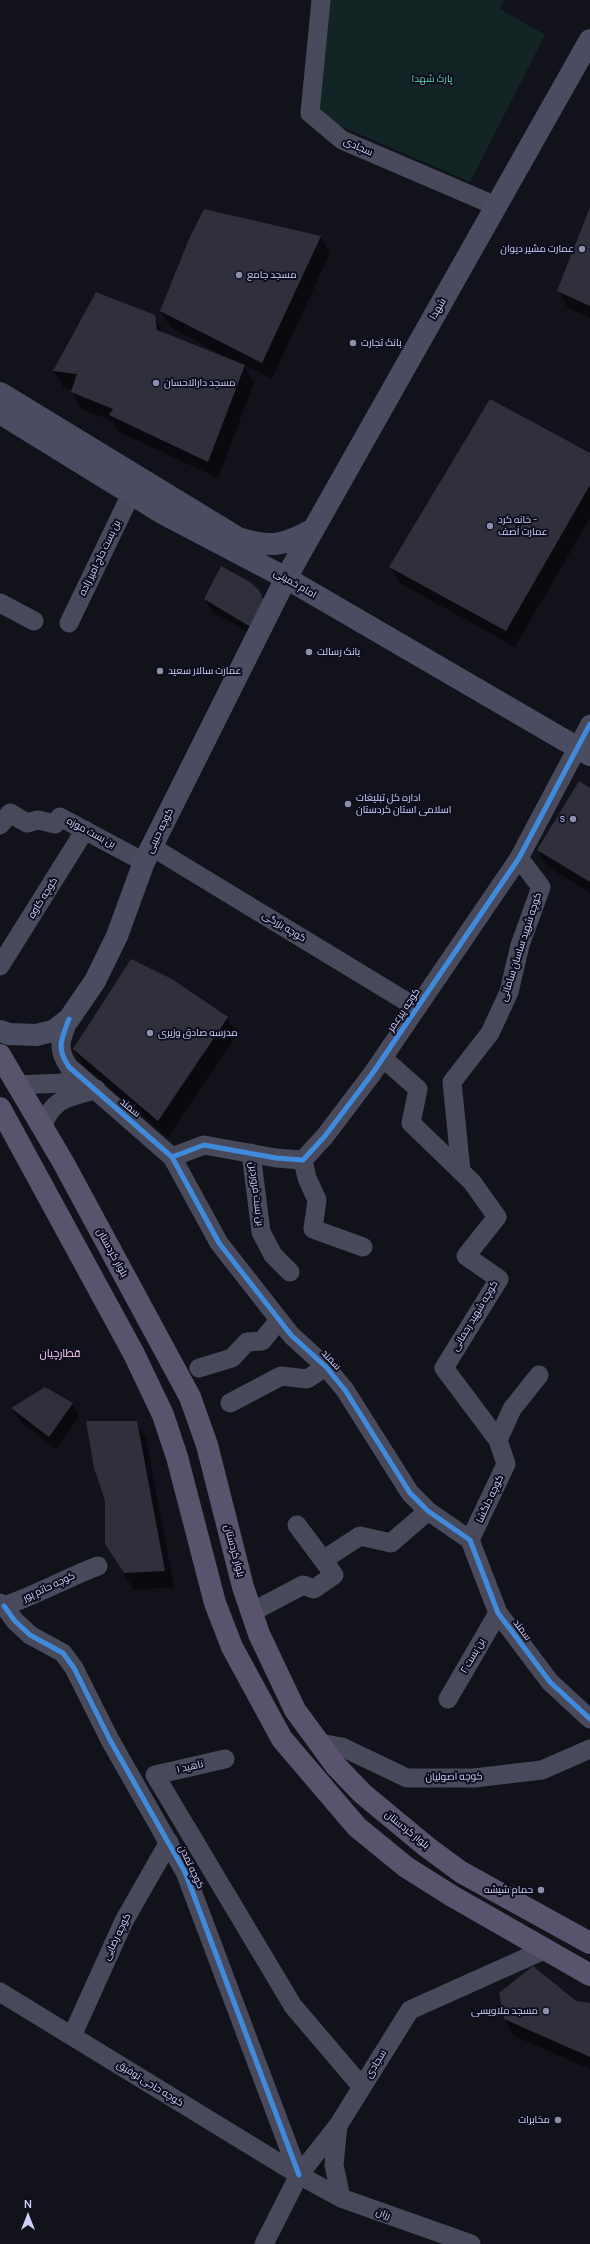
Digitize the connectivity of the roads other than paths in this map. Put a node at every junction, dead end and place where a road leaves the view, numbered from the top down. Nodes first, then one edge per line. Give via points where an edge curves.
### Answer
1 (321, 0) edge
2 (590, 40) edge
3 (496, 206) junction
4 (0, 393) edge
5 (0, 414) edge
6 (131, 494) junction
7 (312, 530) junction
8 (286, 578) junction
9 (0, 603) edge
10 (34, 621) dead end
11 (69, 623) dead end
12 (590, 724) edge
13 (583, 751) edge
14 (0, 825) edge
15 (85, 830) junction
16 (148, 854) junction
17 (519, 858) junction
18 (0, 966) edge
19 (417, 1008) junction
20 (69, 1020) junction
21 (0, 1031) edge
22 (0, 1055) edge
23 (382, 1058) junction
24 (17, 1084) junction
25 (96, 1089) junction
26 (0, 1108) edge
27 (42, 1126) junction
28 (251, 1153) junction
29 (172, 1157) junction
30 (303, 1160) junction
31 (461, 1171) junction
32 (362, 1247) dead end
33 (290, 1272) dead end
34 (279, 1320) junction
35 (326, 1367) junction
36 (199, 1368) dead end
37 (539, 1375) dead end
38 (230, 1403) dead end
39 (498, 1440) junction
40 (428, 1511) junction
41 (297, 1525) dead end
42 (470, 1540) junction
43 (98, 1566) dead end
44 (328, 1567) junction
45 (2, 1604) edge
46 (252, 1612) junction
47 (498, 1613) junction
48 (448, 1699) dead end
49 (590, 1719) edge
50 (320, 1743) junction
51 (590, 1749) edge
52 (225, 1759) dead end
53 (155, 1775) joint
54 (169, 1842) junction
55 (590, 1944) edge
56 (546, 1949) junction
57 (590, 1975) edge
58 (0, 1992) edge
59 (72, 2036) junction
60 (362, 2087) junction
61 (339, 2124) junction
62 (299, 2176) junction
63 (341, 2198) junction
64 (264, 2244) edge
65 (471, 2244) edge

1 - 3 street, سجادی via 310,113 342,140
2 - 3 main road, شهدا
3 - 7 main road, شهدا
4 - 7 main road via 238,538 261,545 274,545 296,539
5 - 6 main road, امام خمینی
6 - 8 main road, امام خمینی
6 - 11 street, بن بست حاج امیر زاده
7 - 8 main road, شهدا
8 - 13 main road, امام خمینی
8 - 16 main road, کوچه حبیبی
9 - 10 street
12 - 13 street, کوچه پیرعمر
13 - 17 street, کوچه پیرعمر
14 - 15 street, بن بست موزه via 10,813 27,823 38,820 55,824 60,817
15 - 16 street, بن بست موزه
15 - 18 street, کوچه کاوه
16 - 19 street, کوچه بزرگی
16 - 20 main road, کوچه حبیبی via 117,936 95,981
17 - 19 street, کوچه پیرعمر
17 - 31 street, کوچه شهید ساسان سامانی via 541,887 520,945 509,992 490,1033 452,1082
19 - 23 street, کوچه پیرعمر
20 - 21 main road, کوچه حبیبی via 53,1031 36,1035
20 - 25 street, سمند via 61,1040 60,1055 69,1067
22 - 24 main road, بلوار کردستان
23 - 30 street, کوچه پیرعمر via 325,1136
23 - 31 street, کوچه شهید رحمانی via 418,1089 412,1123
24 - 25 street via 62,1083
24 - 27 main road, بلوار کردستان
25 - 27 street via 60,1100 49,1110
25 - 29 street, سمند
26 - 56 main road via 134,1354 163,1415 177,1457 215,1603 232,1647 282,1739 357,1827 406,1867
27 - 46 main road, بلوار کردستان via 190,1397 207,1445 243,1587
28 - 29 street via 204,1146
28 - 30 street
28 - 33 street, بن بست فروردین via 261,1232 273,1255
29 - 34 street, سمند via 219,1244
30 - 32 street via 307,1178 317,1200 313,1229
31 - 39 street, کوچه شهید رحمانی via 497,1217 466,1256 499,1279 444,1368
34 - 35 street, سمند via 291,1335
34 - 36 street via 262,1341 247,1342 232,1358
35 - 38 street via 307,1379 281,1376
35 - 40 street, سمند via 345,1390 410,1493
37 - 39 street via 512,1409
39 - 42 street, کوچه دلگشا via 506,1464
40 - 42 street, سمند
40 - 44 street via 391,1543 360,1536
41 - 44 street
42 - 47 street, سمند
43 - 45 street, کوچه حاتم پور via 30,1597
44 - 46 street via 314,1589 303,1585
45 - 54 street, کوچه تمدن via 15,1622 30,1635 63,1653 74,1668 110,1740
46 - 50 main road, بلوار کردستان via 258,1634 295,1710
47 - 48 street, بن بست ۲
47 - 49 street, سمند via 550,1682
50 - 51 street, کوچه اصولیان via 342,1747 407,1778 474,1778 542,1770
50 - 55 main road, بلوار کردستان via 336,1766 363,1794 427,1847 461,1872
52 - 53 street, ناهید ۱
53 - 60 street, کوچه تمدن via 293,2006
54 - 59 street, کوچه رضایی via 124,1921
54 - 62 street, کوچه تمدن via 185,1872
56 - 57 main road
56 - 60 street, سجادی via 410,2010
58 - 59 street, کوچه حاجی توفیق
59 - 62 street, کوچه حاجی توفیق
60 - 61 street, سجادی
61 - 62 street, سجادی
61 - 63 street via 334,2165
62 - 63 street, رزان
62 - 64 street, سجادی
63 - 65 street, رزان

